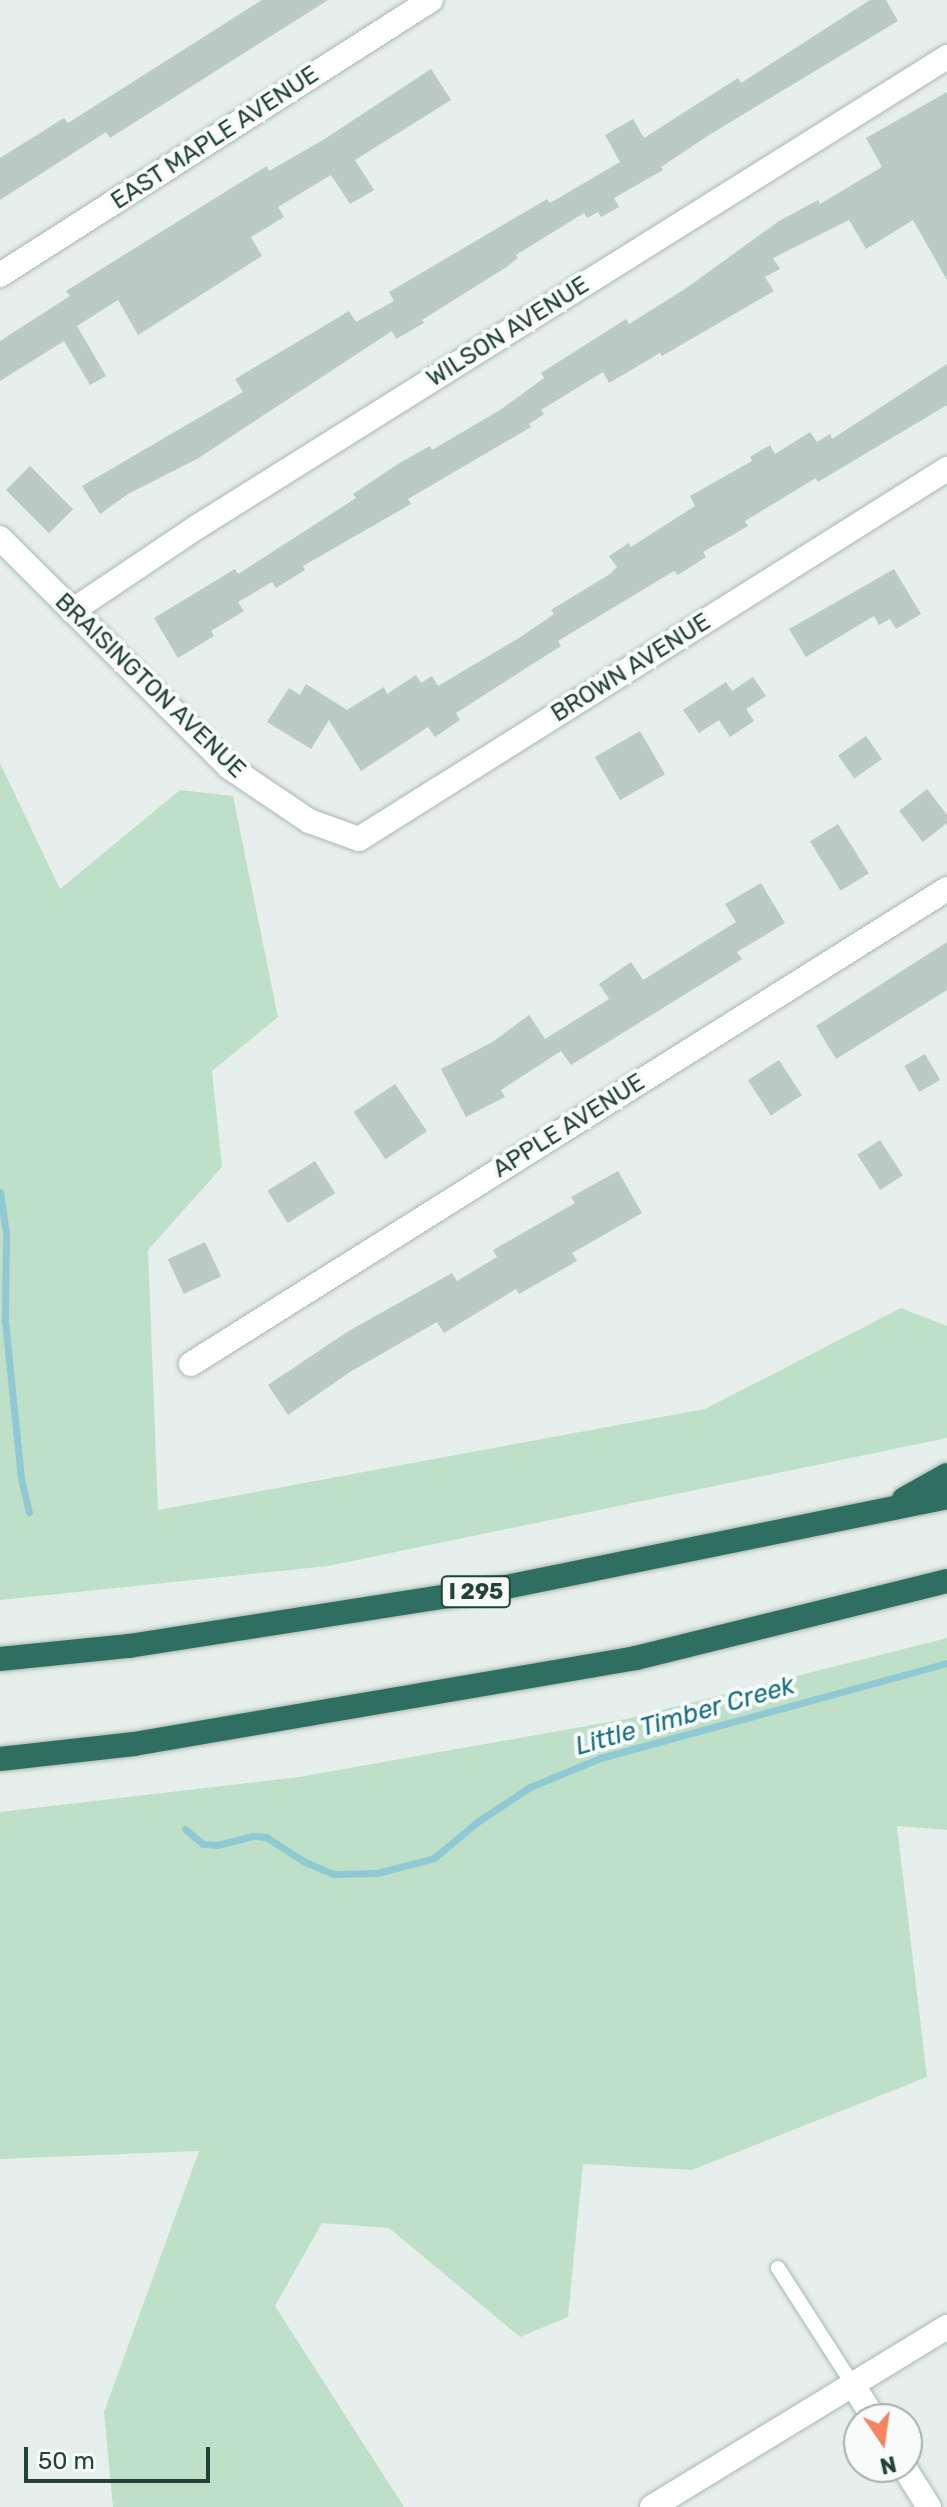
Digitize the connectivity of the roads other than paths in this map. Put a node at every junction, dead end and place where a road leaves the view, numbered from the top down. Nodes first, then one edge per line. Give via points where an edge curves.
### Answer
1 (431, 0) edge
2 (947, 57) edge
3 (0, 275) edge
4 (947, 469) edge
5 (0, 538) edge
6 (72, 611) junction
7 (309, 821) joint
8 (947, 889) edge
9 (191, 1364) dead end
10 (947, 1475) edge
11 (947, 1497) edge
12 (877, 1514) junction
13 (947, 1581) edge
14 (0, 1659) edge
15 (0, 1759) edge
16 (778, 2268) dead end
17 (947, 2327) edge
18 (853, 2385) junction
19 (864, 2403) edge
20 (914, 2483) edge
21 (652, 2507) edge
22 (929, 2507) edge

1 - 3 street, EAST MAPLE AVENUE
2 - 6 street, WILSON AVENUE via 197,527
4 - 7 street, BROWN AVENUE via 359,839
5 - 6 street, BRAISINGTON AVENUE
6 - 7 street, BRAISINGTON AVENUE via 229,767
8 - 9 street, APPLE AVENUE
10 - 12 highway
11 - 12 highway, I 295
12 - 14 highway, I 295 via 506,1587 129,1646
13 - 15 highway via 622,1660 134,1744
16 - 18 lane
17 - 18 street
18 - 19 street
18 - 21 street
20 - 22 street

